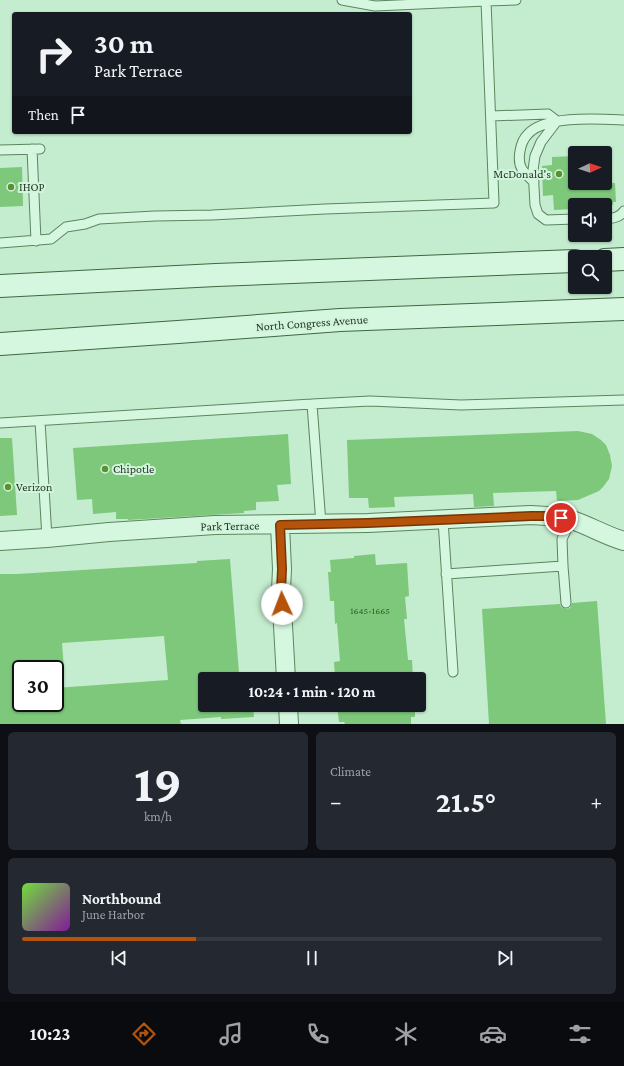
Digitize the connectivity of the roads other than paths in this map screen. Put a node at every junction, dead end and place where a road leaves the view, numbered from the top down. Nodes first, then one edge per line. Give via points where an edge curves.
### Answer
1 (342, 0) edge
2 (486, 0) edge
3 (516, 0) edge
4 (491, 116) junction
5 (624, 120) edge
6 (557, 121) junction
7 (0, 150) edge
8 (534, 182) junction
9 (624, 212) edge
10 (612, 218) edge
11 (568, 219) edge
12 (36, 240) junction
13 (0, 243) edge
14 (624, 259) edge
15 (612, 260) edge
16 (568, 261) edge
17 (0, 286) edge
18 (624, 309) edge
19 (0, 344) edge
20 (624, 400) edge
21 (312, 404) junction
22 (40, 421) junction
23 (0, 423) edge
24 (443, 520) junction
25 (571, 520) junction
26 (321, 524) junction
27 (280, 525) junction
28 (47, 538) junction
29 (0, 541) edge
30 (624, 541) edge
31 (563, 566) junction
32 (446, 574) junction
33 (566, 603) dead end
34 (286, 672) edge
35 (453, 672) dead end
36 (288, 712) edge
37 (289, 724) edge

1 - 2 lane via 375,6
2 - 3 lane
2 - 4 lane
4 - 6 lane via 548,114
4 - 12 lane via 494,203 99,220 66,227 51,239
5 - 6 lane
6 - 8 lane via 535,156
6 - 8 lane via 537,127 528,134 521,146 519,157 522,171
7 - 12 lane via 36,149
8 - 11 lane via 538,214 546,220
9 - 10 lane
12 - 13 lane
14 - 15 main road
16 - 17 main road
18 - 19 main road, North Congress Avenue via 340,320
20 - 21 lane via 461,405 370,401
21 - 22 lane
21 - 26 lane
22 - 23 lane
22 - 28 lane
24 - 25 street, Park Terrace via 531,516
24 - 26 street, Park Terrace
24 - 32 lane
25 - 30 street, Park Terrace
25 - 31 lane via 562,539
26 - 27 street, Park Terrace
27 - 28 street, Park Terrace via 215,525
27 - 34 street
28 - 29 street, Park Terrace
31 - 32 lane
31 - 33 lane
32 - 35 lane
36 - 37 street

